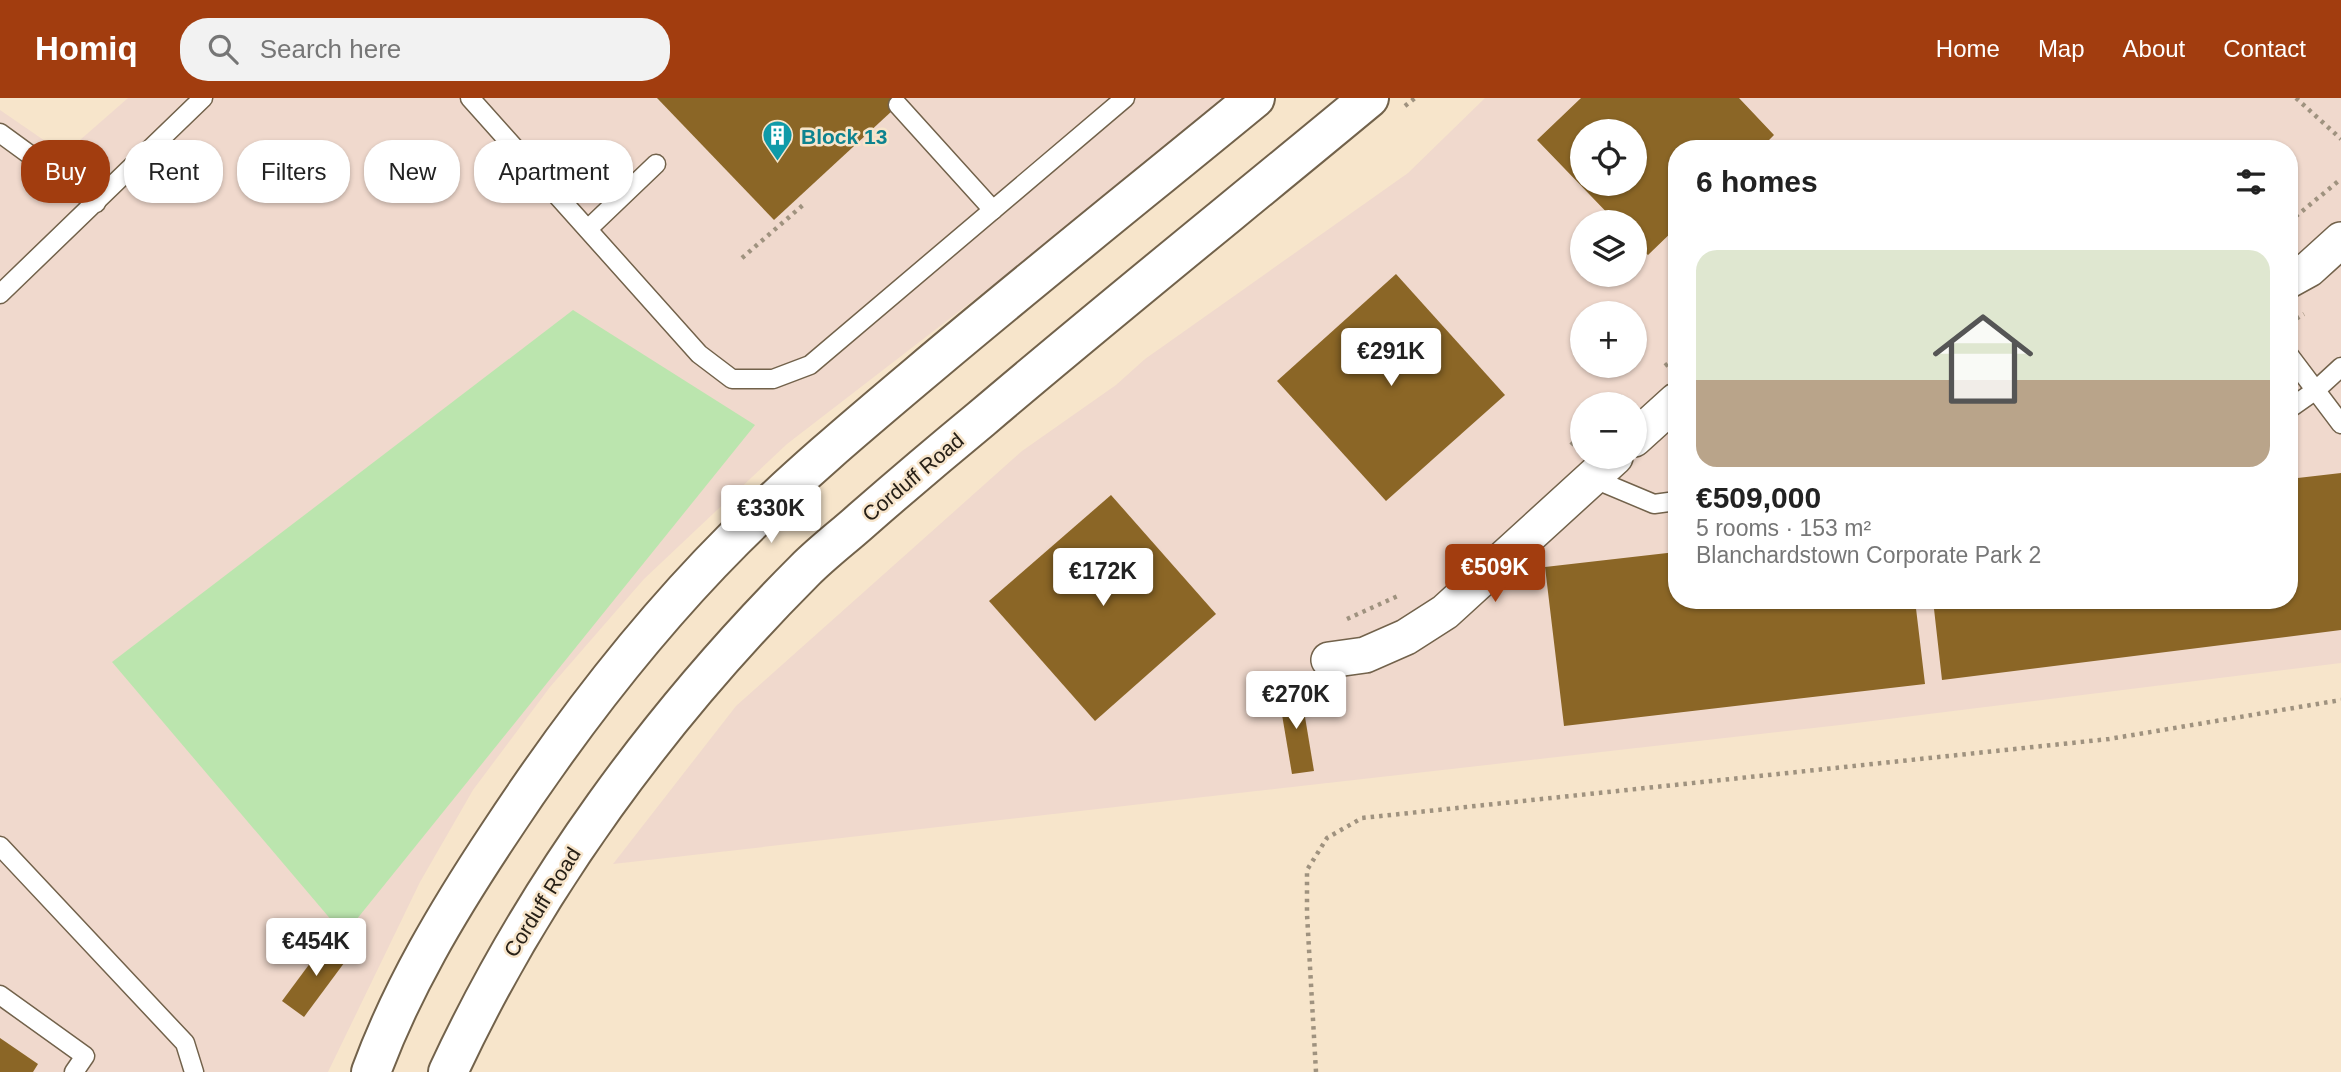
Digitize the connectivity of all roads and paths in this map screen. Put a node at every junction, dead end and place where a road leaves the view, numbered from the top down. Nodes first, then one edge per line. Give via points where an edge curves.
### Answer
1 (203, 98) edge
2 (470, 98) edge
3 (1125, 98) edge
4 (1255, 98) edge
5 (1415, 98) edge
6 (2296, 98) edge
7 (1387, 102) edge
8 (898, 105) dead end
9 (0, 133) edge
10 (2341, 139) edge
11 (21, 148) edge
12 (656, 164) dead end
13 (2341, 179) edge
14 (110, 189) edge
15 (96, 203) edge
16 (803, 205) dead end
17 (993, 210) junction
18 (2298, 215) edge
19 (587, 229) junction
20 (2341, 240) edge
21 (742, 258) dead end
22 (2298, 275) edge
23 (0, 294) edge
24 (2298, 367) edge
25 (2341, 367) edge
26 (2316, 390) junction
27 (2298, 403) edge
28 (1668, 408) edge
29 (2341, 424) edge
30 (1647, 427) edge
31 (1570, 447) edge
32 (1563, 454) dead end
33 (1602, 469) edge
34 (1607, 469) edge
35 (1668, 502) edge
36 (1411, 590) dead end
37 (1345, 620) dead end
38 (1329, 660) dead end
39 (2341, 700) edge
40 (0, 846) edge
41 (0, 995) edge
42 (74, 1072) edge
43 (194, 1072) edge
44 (371, 1072) edge
45 (448, 1072) edge
46 (1316, 1072) edge

1 - 14 lane
2 - 19 lane
3 - 17 lane
4 - 44 street via 857,427 734,539 621,663 550,756 435,934
5 - 7 path
6 - 10 path
7 - 45 street, Corduff Road via 1045,365 808,567 737,641 599,812 483,999
8 - 17 lane
9 - 11 lane
12 - 19 lane
13 - 18 path
15 - 23 lane
16 - 21 path
17 - 19 lane via 810,365 773,379 732,379 699,354
20 - 22 street
24 - 26 lane
25 - 26 lane
26 - 27 lane
26 - 29 lane
28 - 30 street
31 - 32 path
33 - 38 street via 1446,612 1365,655
34 - 35 lane via 1654,504
36 - 37 path
39 - 46 path via 2109,738 1362,818 1326,838 1307,870
40 - 43 lane via 185,1043
41 - 42 lane via 85,1056

